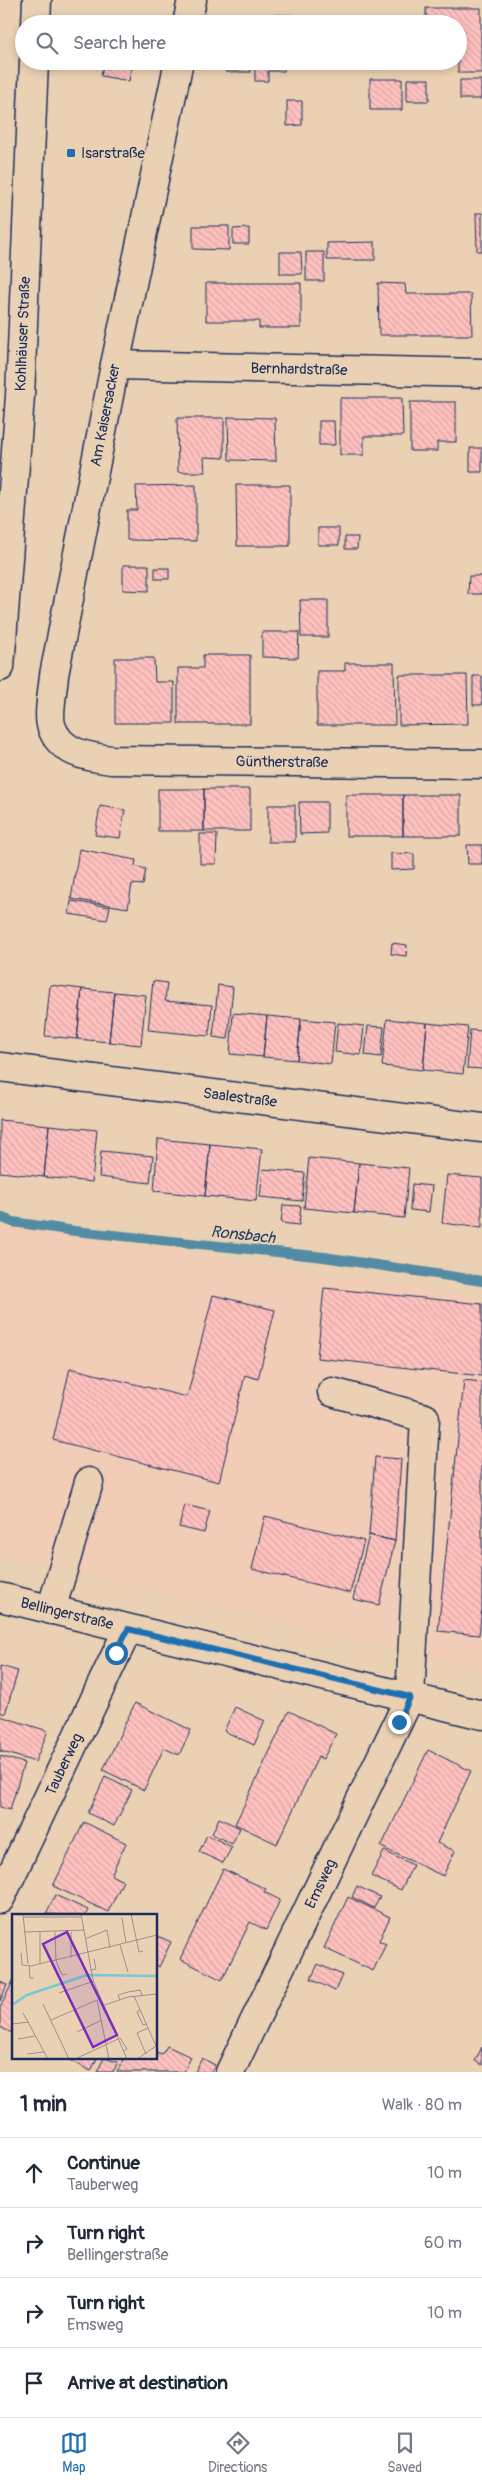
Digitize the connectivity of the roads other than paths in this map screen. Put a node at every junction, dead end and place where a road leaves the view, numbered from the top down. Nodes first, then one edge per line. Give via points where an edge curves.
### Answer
1 (36, 0) edge
2 (192, 0) edge
3 (36, 15) edge
4 (189, 15) edge
5 (34, 70) edge
6 (177, 70) edge
7 (115, 365) junction
8 (482, 373) edge
9 (3, 603) edge
10 (0, 667) edge
11 (83, 757) joint
12 (482, 764) edge
13 (0, 1068) edge
14 (482, 1128) edge
15 (332, 1392) dead end
16 (89, 1482) dead end
17 (0, 1597) edge
18 (51, 1610) junction
19 (128, 1629) junction
20 (410, 1697) junction
21 (482, 1715) edge
22 (0, 1899) edge
23 (230, 2072) edge

1 - 3 street
2 - 4 street
5 - 9 street, Kohlhäuser Straße via 20,396
6 - 7 street, Am Kaisersacker
7 - 8 street, Bernhardstraße
7 - 11 street, Am Kaisersacker via 54,675 51,725 59,739
9 - 10 street, Kohlhäuser Straße
11 - 12 street, Güntherstraße via 111,760
13 - 14 street, Saalestraße
15 - 20 street via 425,1418
16 - 18 street
17 - 18 street, Bellingerstraße
18 - 19 street, Bellingerstraße
19 - 20 street, Bellingerstraße
19 - 22 street, Tauberweg
20 - 21 street, Bellingerstraße
20 - 23 street, Emsweg

